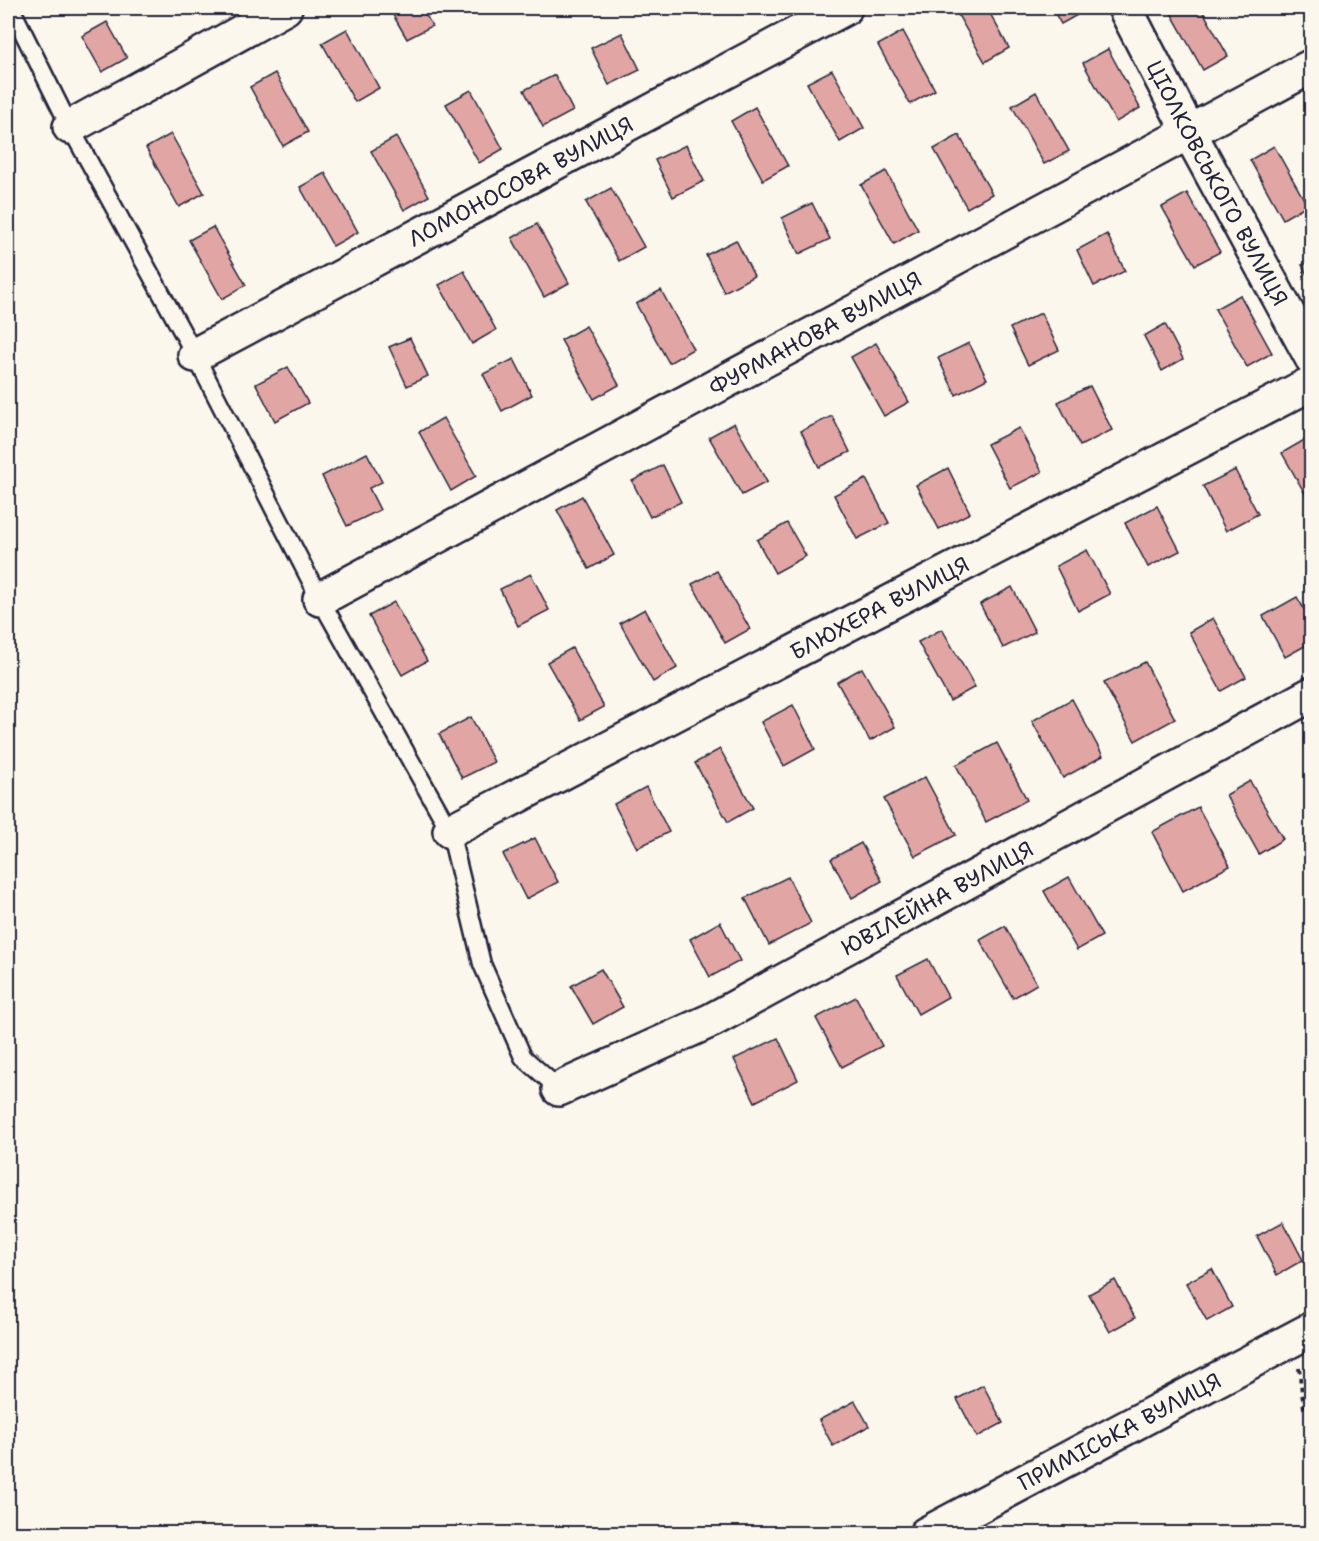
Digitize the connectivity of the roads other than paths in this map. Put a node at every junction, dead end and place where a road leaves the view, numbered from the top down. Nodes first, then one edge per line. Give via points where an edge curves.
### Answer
1 (11, 8) edge
2 (285, 8) edge
3 (845, 8) edge
4 (1125, 8) edge
5 (1311, 66) edge
6 (70, 127) junction
7 (1189, 132) junction
8 (195, 355) junction
9 (1311, 358) edge
10 (1311, 383) edge
11 (320, 599) junction
12 (1311, 694) edge
13 (450, 831) junction
14 (559, 1089) joint
15 (1303, 1333) edge
16 (926, 1533) edge

1 - 6 lane
2 - 6 street
3 - 8 street, ЛОМОНОСОВА ВУЛИЦЯ
4 - 7 street, ЦІОЛКОВСЬКОГО ВУЛИЦЯ
5 - 7 street, ФУРМАНОВА ВУЛИЦЯ
6 - 8 lane
7 - 9 street, ЦІОЛКОВСЬКОГО ВУЛИЦЯ
7 - 11 street, ФУРМАНОВА ВУЛИЦЯ
8 - 11 lane
10 - 13 street, БЛЮХЕРА ВУЛИЦЯ
11 - 13 lane
12 - 14 street, ЮВІЛЕЙНА ВУЛИЦЯ via 712,1020
13 - 14 lane via 482,964 523,1057
15 - 16 street, ПРИМІСЬКА ВУЛИЦЯ

